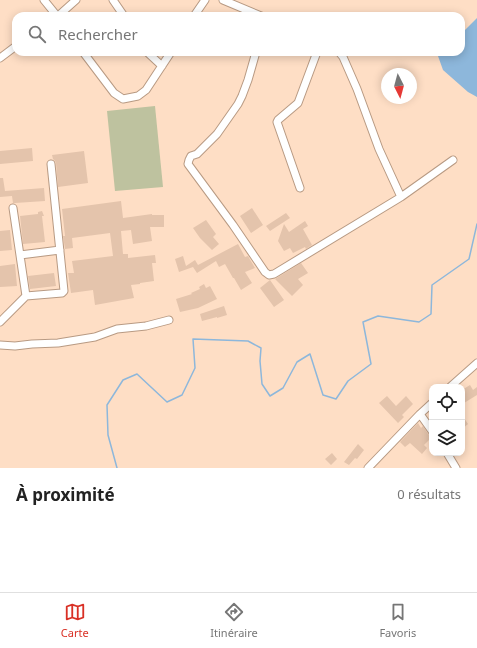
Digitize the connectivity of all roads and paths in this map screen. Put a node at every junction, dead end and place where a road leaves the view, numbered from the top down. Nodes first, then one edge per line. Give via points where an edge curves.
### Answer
1 (44, 0) edge
2 (76, 0) edge
3 (113, 0) edge
4 (204, 0) edge
5 (222, 0) edge
6 (54, 12) edge
7 (62, 12) edge
8 (121, 12) edge
9 (196, 12) edge
10 (251, 12) edge
11 (12, 49) edge
12 (86, 56) edge
13 (152, 56) edge
14 (168, 56) edge
15 (255, 56) edge
16 (316, 56) edge
17 (342, 56) edge
18 (0, 58) edge
19 (162, 66) junction
20 (453, 160) dead end
21 (51, 164) dead end
22 (300, 188) dead end
23 (401, 197) junction
24 (13, 208) dead end
25 (60, 250) junction
26 (20, 255) junction
27 (26, 296) junction
28 (169, 320) dead end
29 (0, 322) edge
30 (0, 345) edge
31 (477, 363) edge
32 (453, 384) edge
33 (429, 406) edge
34 (420, 414) junction
35 (429, 427) edge
36 (449, 456) edge
37 (368, 468) edge
38 (456, 468) edge

1 - 6 street
2 - 7 street
3 - 8 street
4 - 9 street
5 - 10 street
11 - 18 street
12 - 19 street via 114,93 123,99 138,96 146,90
13 - 19 street
14 - 19 street
15 - 23 street via 238,104 217,134 197,154 191,156 188,164 265,272 269,275 274,274
16 - 22 street via 298,103 277,122
17 - 23 street
20 - 23 street
21 - 25 street
24 - 26 street
25 - 26 street
25 - 27 street via 64,291
26 - 27 street
27 - 29 street
28 - 30 street via 117,329 87,339 15,346
31 - 32 street
33 - 34 street
34 - 35 street
34 - 37 street
36 - 38 street

